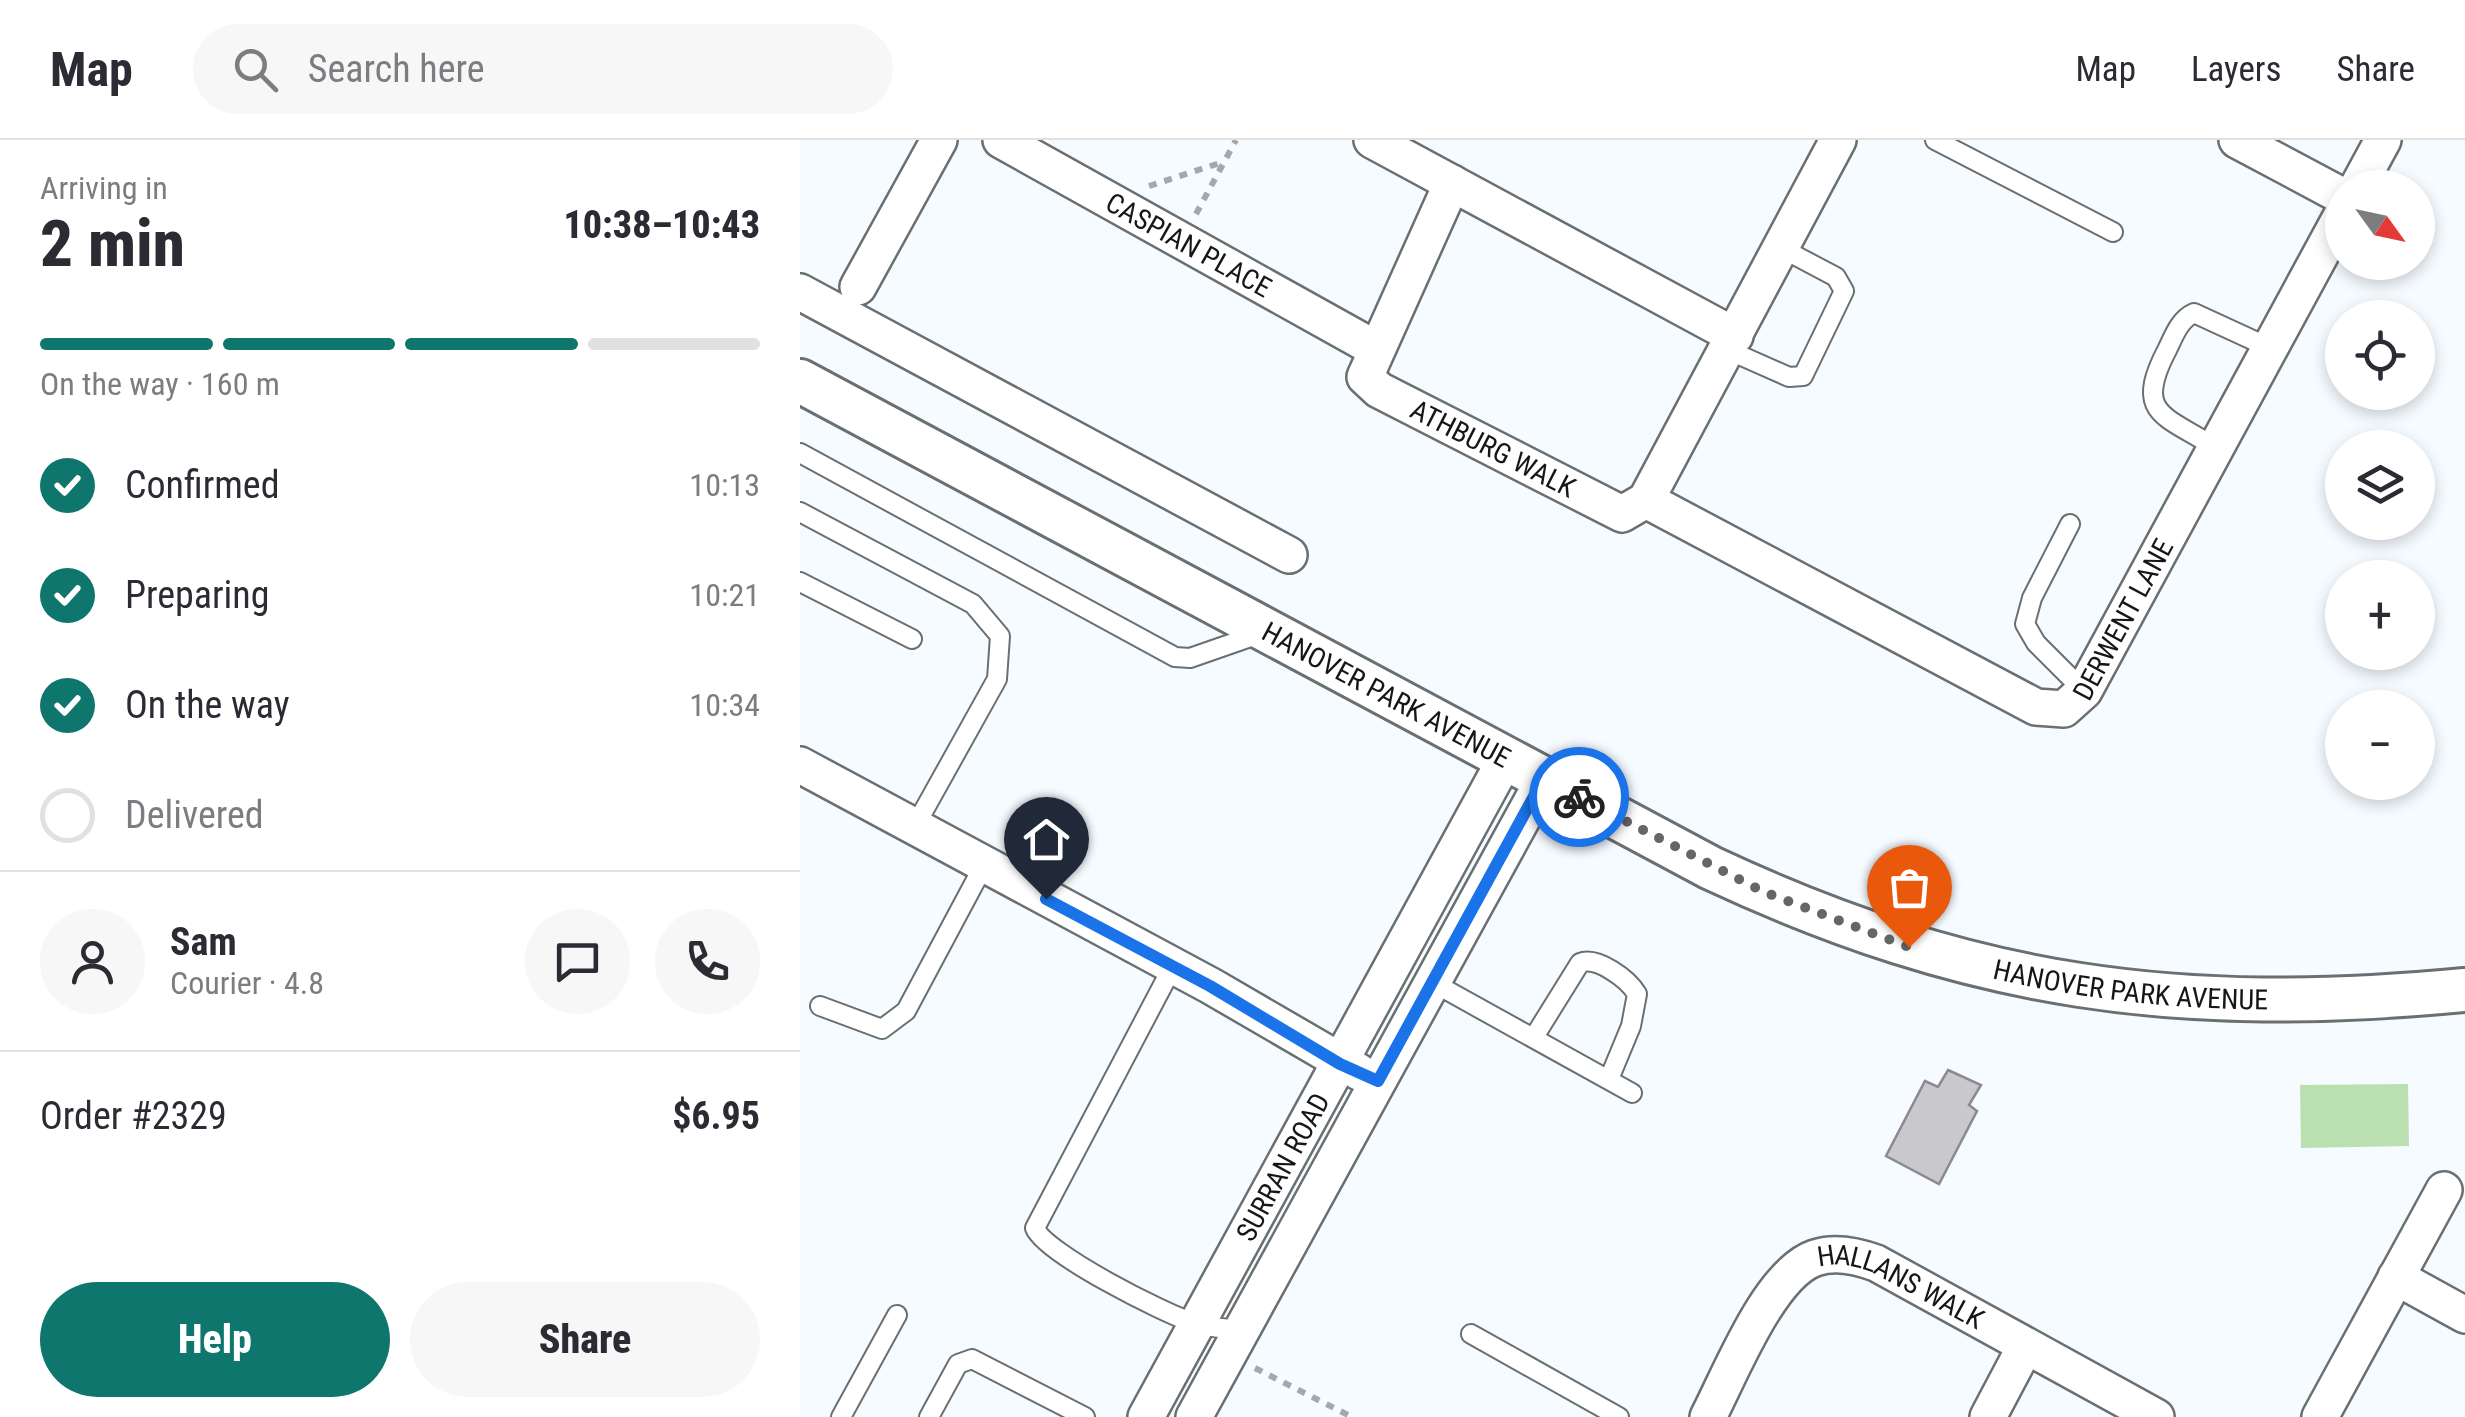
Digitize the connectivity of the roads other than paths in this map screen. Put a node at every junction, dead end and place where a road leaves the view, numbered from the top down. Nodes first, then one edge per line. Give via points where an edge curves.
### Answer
1 (938, 140) edge
2 (1001, 140) edge
3 (1372, 140) edge
4 (1837, 140) edge
5 (1935, 140) edge
6 (2237, 140) edge
7 (2383, 140) edge
8 (2367, 170) edge
9 (1452, 184) junction
10 (2325, 187) edge
11 (2113, 232) dead end
12 (2325, 246) edge
13 (1781, 248) junction
14 (858, 286) dead end
15 (800, 292) edge
16 (1731, 343) junction
17 (2270, 348) junction
18 (1376, 349) junction
19 (800, 381) edge
20 (2216, 448) junction
21 (800, 453) edge
22 (1646, 500) junction
23 (800, 512) edge
24 (2070, 524) dead end
25 (1289, 555) dead end
26 (800, 582) edge
27 (1269, 630) junction
28 (912, 639) dead end
29 (2084, 691) junction
30 (1506, 758) junction
31 (800, 765) edge
32 (1544, 778) junction
33 (914, 828) junction
34 (984, 865) junction
35 (1172, 966) junction
36 (1432, 982) junction
37 (2465, 990) edge
38 (820, 1006) dead end
39 (1534, 1037) junction
40 (1340, 1064) junction
41 (1608, 1079) junction
42 (1378, 1081) junction
43 (1632, 1093) dead end
44 (2444, 1190) dead end
45 (2396, 1277) junction
46 (897, 1315) dead end
47 (2465, 1315) edge
48 (1195, 1324) junction
49 (1471, 1334) dead end
50 (1233, 1342) junction
51 (2026, 1347) junction
52 (1075, 1415) edge
53 (841, 1417) edge
54 (929, 1417) edge
55 (1146, 1417) edge
56 (1194, 1417) edge
57 (1619, 1417) edge
58 (1708, 1417) edge
59 (1988, 1417) edge
60 (2156, 1417) edge
61 (2320, 1417) edge

1 - 14 street
2 - 18 street, CASPIAN PLACE
3 - 9 street
4 - 13 street
5 - 11 lane
6 - 10 street
7 - 8 street
9 - 16 street
9 - 18 street
12 - 17 street, DERWENT LANE
13 - 16 street
13 - 16 lane via 1836,277 1844,291 1803,376 1789,377
15 - 25 street
16 - 22 street
17 - 20 street, DERWENT LANE
17 - 20 lane via 2194,313 2182,321 2150,394 2158,411
18 - 22 street, ATHBURG WALK via 1365,376 1380,390 1616,514
19 - 27 street, HANOVER PARK AVENUE
20 - 29 street, DERWENT LANE
21 - 27 lane via 1176,657
22 - 29 street, DERWENT LANE via 2044,711 2064,709
23 - 33 lane via 973,604 1000,636 997,679
24 - 29 lane via 2025,624
26 - 28 lane
27 - 30 street, HANOVER PARK AVENUE
30 - 32 street, HANOVER PARK AVENUE
30 - 40 street, SURRAN ROAD
31 - 33 street
32 - 36 street, SURRAN ROAD
32 - 37 street, HANOVER PARK AVENUE via 1798,907 1909,947 2043,982 2242,1001
33 - 34 street
34 - 35 street
34 - 38 lane via 894,1024 882,1029
35 - 40 street
35 - 48 lane via 1036,1228 1048,1245
36 - 39 lane
36 - 42 street, SURRAN ROAD
39 - 41 lane
39 - 41 lane via 1580,963 1595,962 1638,994
40 - 42 street
40 - 48 street, SURRAN ROAD
41 - 43 lane
42 - 50 street, SURRAN ROAD
44 - 45 street
45 - 47 street
45 - 61 street
46 - 53 lane
48 - 50 lane
48 - 55 street, SURRAN ROAD
49 - 57 lane
50 - 56 street, SURRAN ROAD
51 - 58 street, HALLANS WALK via 1876,1263 1817,1257 1771,1298
51 - 59 street
51 - 60 street, HALLANS WALK
52 - 54 lane via 972,1358 958,1364

